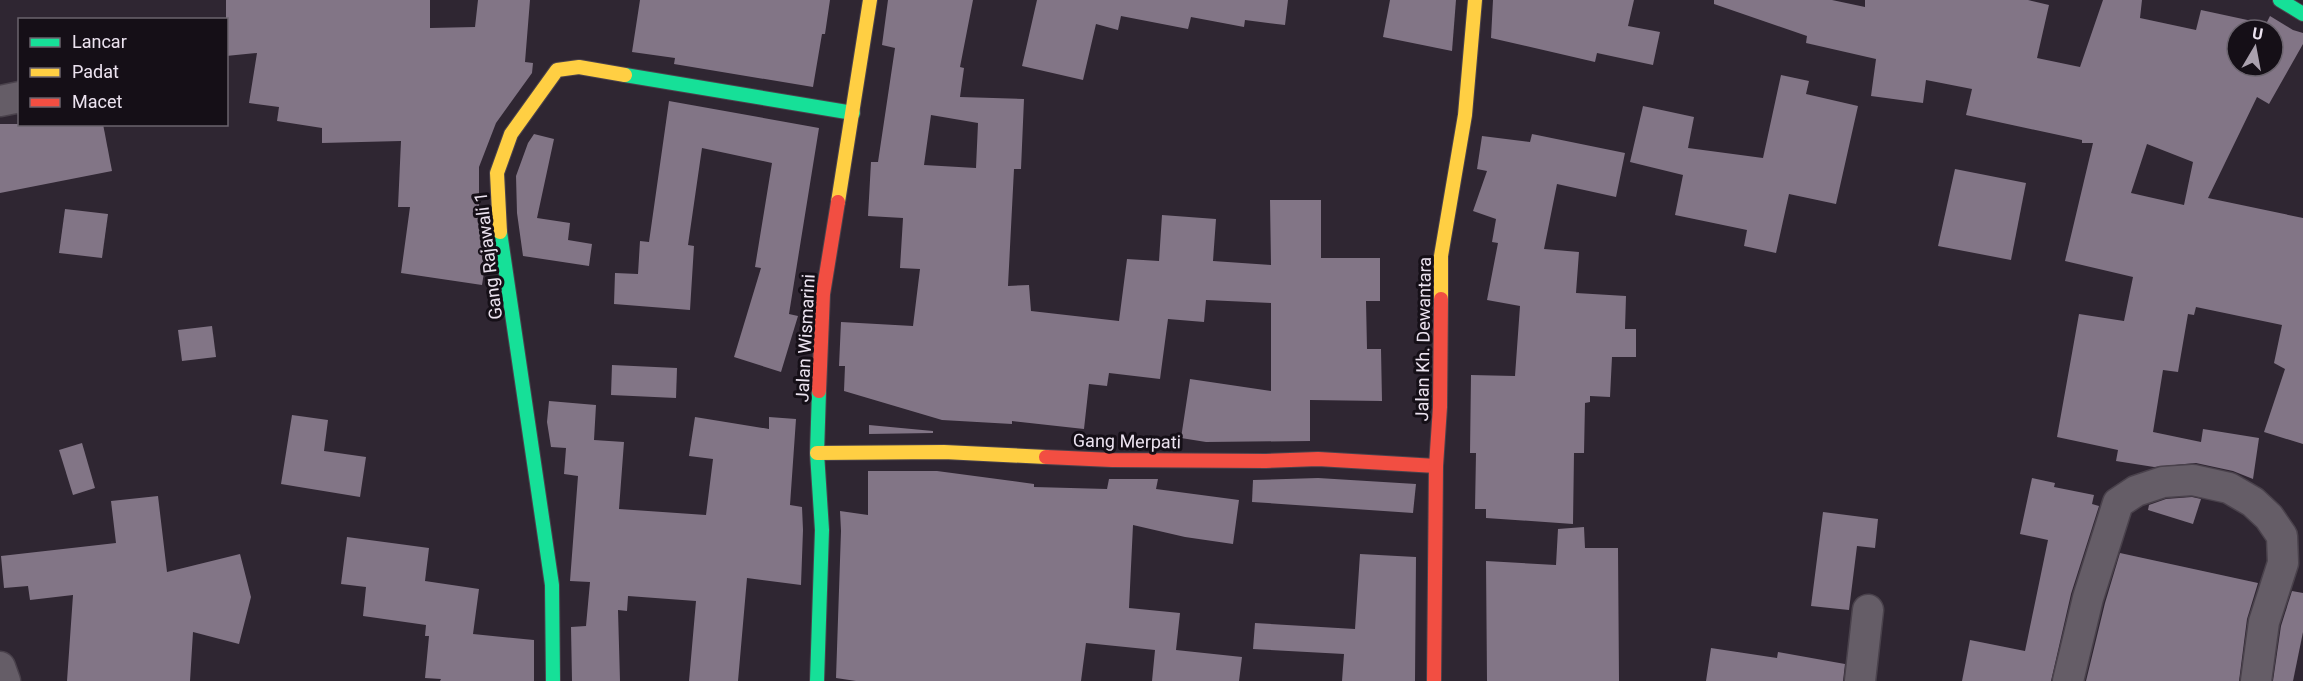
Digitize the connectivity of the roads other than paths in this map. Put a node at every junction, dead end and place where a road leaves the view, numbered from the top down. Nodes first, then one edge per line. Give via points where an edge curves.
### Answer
1 (870, 0) edge
2 (1475, 0) edge
3 (18, 97) edge
4 (0, 101) edge
5 (853, 113) junction
6 (817, 453) junction
7 (1436, 466) junction
8 (1868, 610) dead end
9 (0, 667) edge
10 (5, 681) edge
11 (553, 681) edge
12 (817, 681) edge
13 (1434, 681) edge
14 (1860, 681) edge
15 (2068, 681) edge
16 (2256, 681) edge

1 - 5 street, Jalan Wismarini
2 - 7 street, Jalan Kh. Dewantara via 1465,115 1441,255
3 - 4 street
5 - 6 street, Jalan Wismarini via 823,294
5 - 11 street, Gang Rajawali 1 via 579,67 557,70 511,134 497,173 498,215 552,585
6 - 7 street, Gang Merpati via 944,452 1112,460 1318,459
6 - 12 street, Jalan Wismarini via 822,530
7 - 13 street, Jalan Kh. Dewantara
8 - 14 street
9 - 10 street
15 - 16 street via 2088,598 2118,503 2136,491 2163,482 2193,480 2229,488 2253,502 2282,536 2283,563 2264,622

